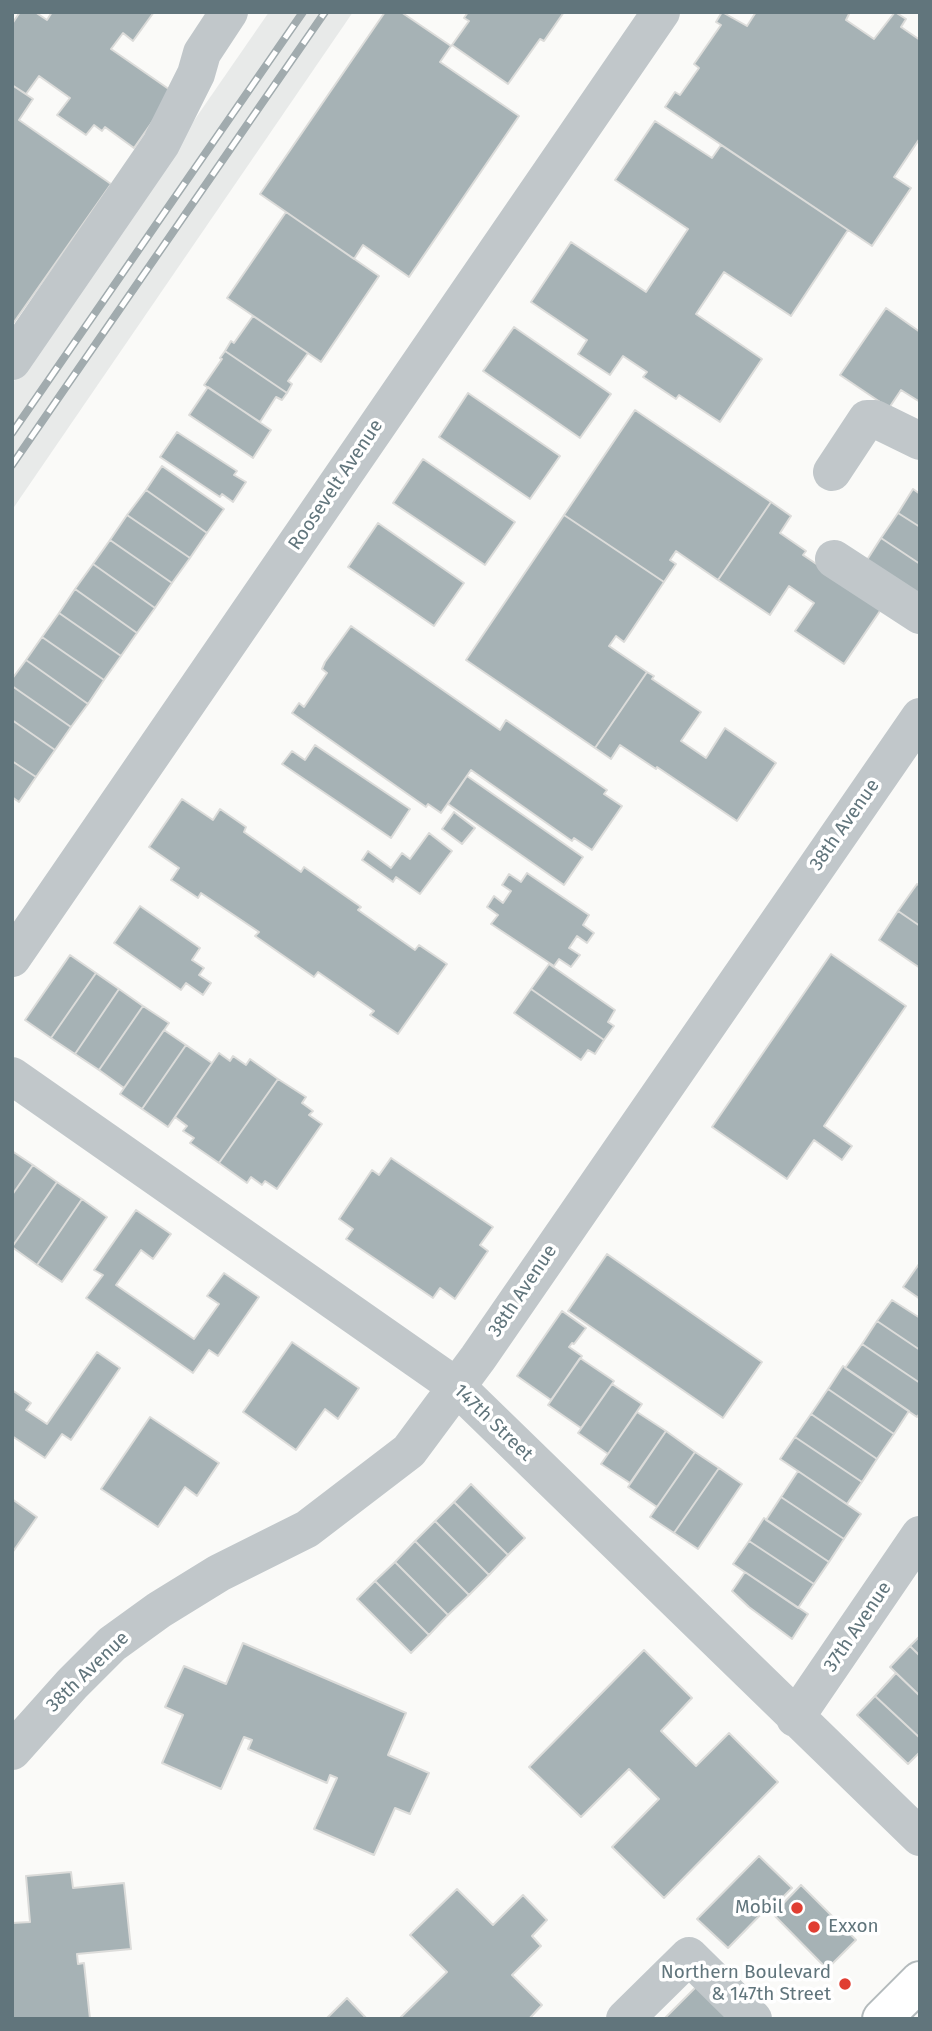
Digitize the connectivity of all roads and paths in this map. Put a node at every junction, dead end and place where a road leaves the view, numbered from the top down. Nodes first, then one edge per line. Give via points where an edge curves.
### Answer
1 (229, 12) edge
2 (661, 12) edge
3 (12, 361) edge
4 (920, 441) edge
5 (832, 471) dead end
6 (834, 559) dead end
7 (920, 615) edge
8 (920, 717) edge
9 (12, 958) edge
10 (12, 1076) edge
11 (457, 1387) junction
12 (920, 1535) edge
13 (795, 1718) junction
14 (13, 1748) edge
15 (920, 1837) edge
16 (920, 1981) edge
17 (625, 2019) edge
18 (753, 2019) edge
19 (882, 2019) edge

1 - 3 street via 202,53 196,75 161,144
2 - 9 street, Roosevelt Avenue
4 - 5 street via 875,418 867,419
6 - 7 street
8 - 11 street, 38th Avenue
10 - 11 street, 147th Street
11 - 13 street, 147th Street
11 - 14 street, 38th Avenue via 410,1451 307,1529 219,1573 112,1644
12 - 13 street, 37th Avenue
13 - 15 street, 147th Street
16 - 19 main road
17 - 18 street via 689,1956

